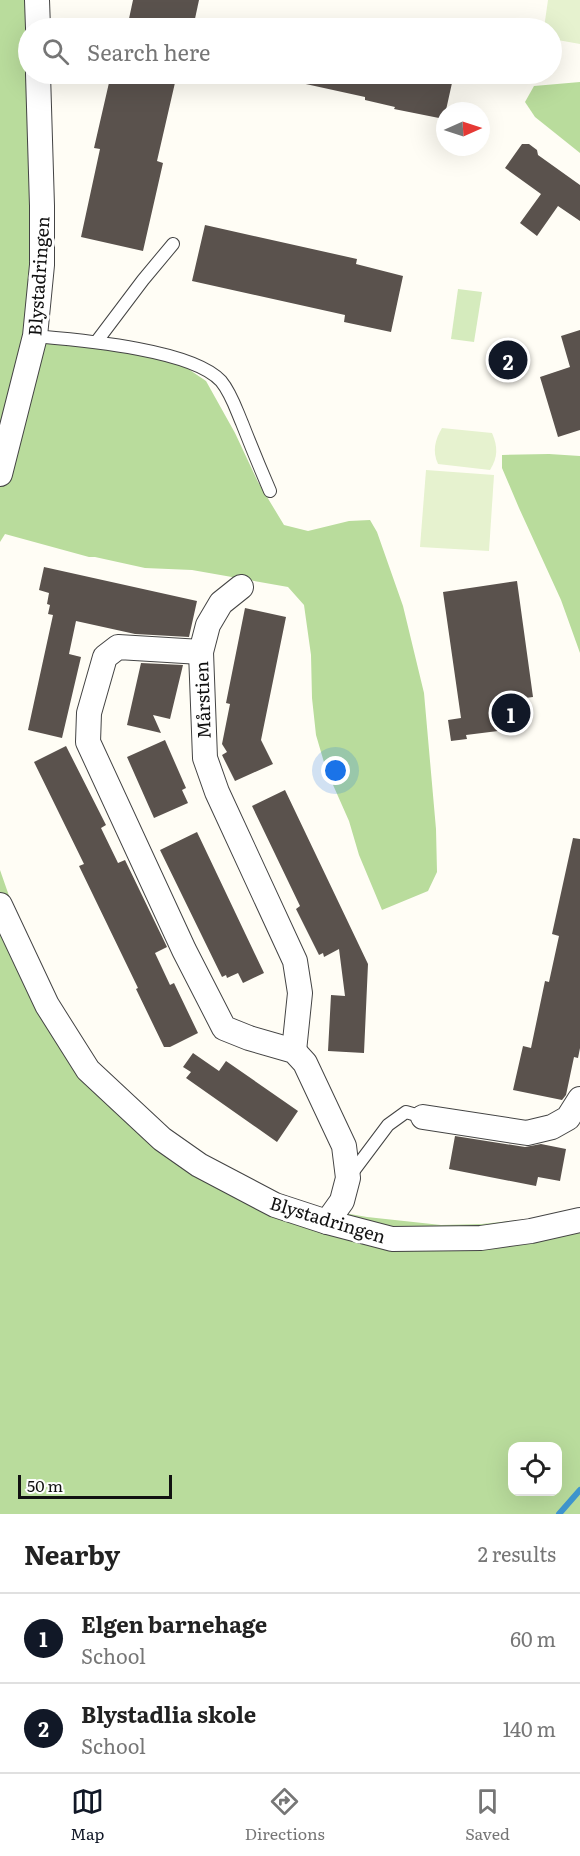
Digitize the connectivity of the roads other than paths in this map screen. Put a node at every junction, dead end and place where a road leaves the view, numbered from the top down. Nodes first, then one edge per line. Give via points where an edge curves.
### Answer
1 (38, 0) edge
2 (38, 18) edge
3 (38, 84) edge
4 (173, 244) dead end
5 (35, 336) junction
6 (97, 341) junction
7 (0, 474) edge
8 (270, 491) dead end
9 (241, 587) dead end
10 (201, 652) junction
11 (0, 905) edge
12 (294, 1052) junction
13 (580, 1099) edge
14 (423, 1117) joint
15 (348, 1178) junction
16 (580, 1220) edge
17 (327, 1222) junction

1 - 2 street
3 - 5 street, Blystadringen via 42,265
4 - 6 lane
5 - 6 lane
5 - 7 street, Blystadringen
6 - 8 lane via 180,358 221,381
9 - 10 street via 221,603 208,625
10 - 12 street, Mårstien via 205,758 295,962 300,993
10 - 12 street, Mårstien via 118,647 105,657 88,713 88,742 224,1028
11 - 17 street, Blystadringen via 47,1005 88,1070 162,1139 199,1165 275,1205
12 - 15 street via 306,1063 344,1146
13 - 14 street via 568,1118 527,1133
14 - 15 lane via 406,1112 388,1125
15 - 17 street via 342,1201
16 - 17 street, Blystadringen via 481,1238 427,1240 392,1239

